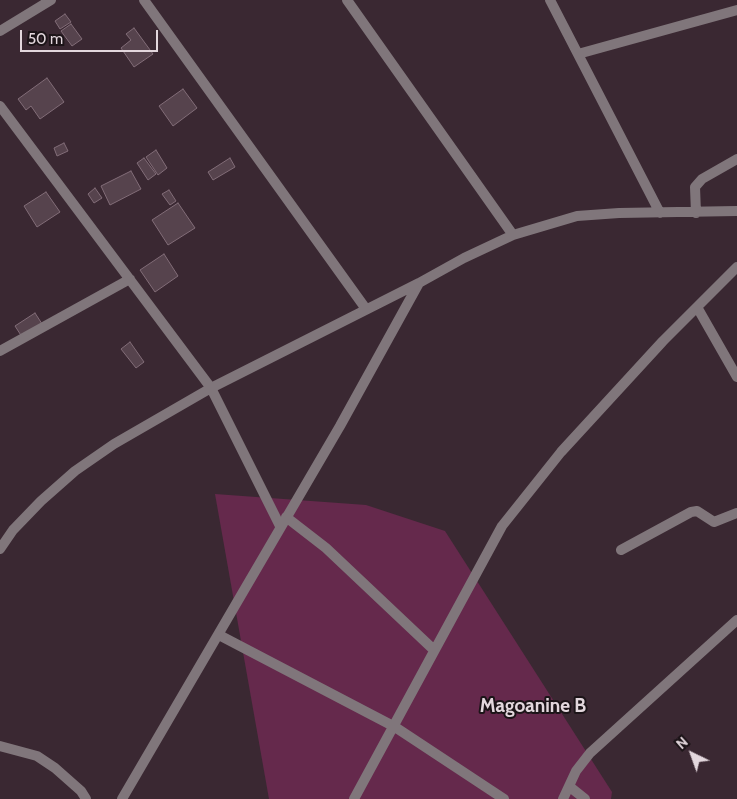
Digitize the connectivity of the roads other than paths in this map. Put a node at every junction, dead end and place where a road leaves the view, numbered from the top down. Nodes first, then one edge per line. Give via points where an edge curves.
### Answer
1 (51, 0) edge
2 (144, 0) edge
3 (347, 0) edge
4 (550, 0) edge
5 (737, 10) edge
6 (0, 31) edge
7 (578, 54) junction
8 (0, 106) edge
9 (737, 160) edge
10 (737, 211) edge
11 (660, 213) junction
12 (696, 213) junction
13 (512, 235) junction
14 (737, 267) edge
15 (130, 279) junction
16 (420, 283) junction
17 (697, 307) junction
18 (366, 309) junction
19 (0, 351) edge
20 (737, 377) edge
21 (211, 388) junction
22 (737, 513) edge
23 (283, 521) junction
24 (0, 550) edge
25 (621, 550) dead end
26 (737, 620) edge
27 (219, 635) junction
28 (434, 650) junction
29 (395, 728) junction
30 (0, 746) edge
31 (570, 787) junction
32 (86, 799) edge
33 (122, 799) edge
34 (354, 799) edge
35 (504, 799) edge
36 (563, 799) edge
37 (585, 799) edge

1 - 6 street
2 - 18 street
3 - 13 street
4 - 7 street
5 - 7 street
7 - 11 street
8 - 15 street
9 - 12 street via 702,179 696,187
10 - 12 street
11 - 12 street
11 - 13 street via 577,216
13 - 16 street
14 - 17 street
15 - 19 street
15 - 21 street
16 - 18 street
16 - 23 street
17 - 20 street
17 - 28 street via 561,452 502,526
18 - 21 street
21 - 23 street
21 - 24 street via 114,444 75,471 13,530
22 - 25 street via 714,522 696,511 691,512
23 - 27 street
23 - 28 street via 326,548
26 - 31 street via 590,752 576,771
27 - 29 street
27 - 33 street
28 - 29 street
29 - 34 street
29 - 35 street
30 - 32 street via 37,756 55,768
31 - 36 street
31 - 37 street

